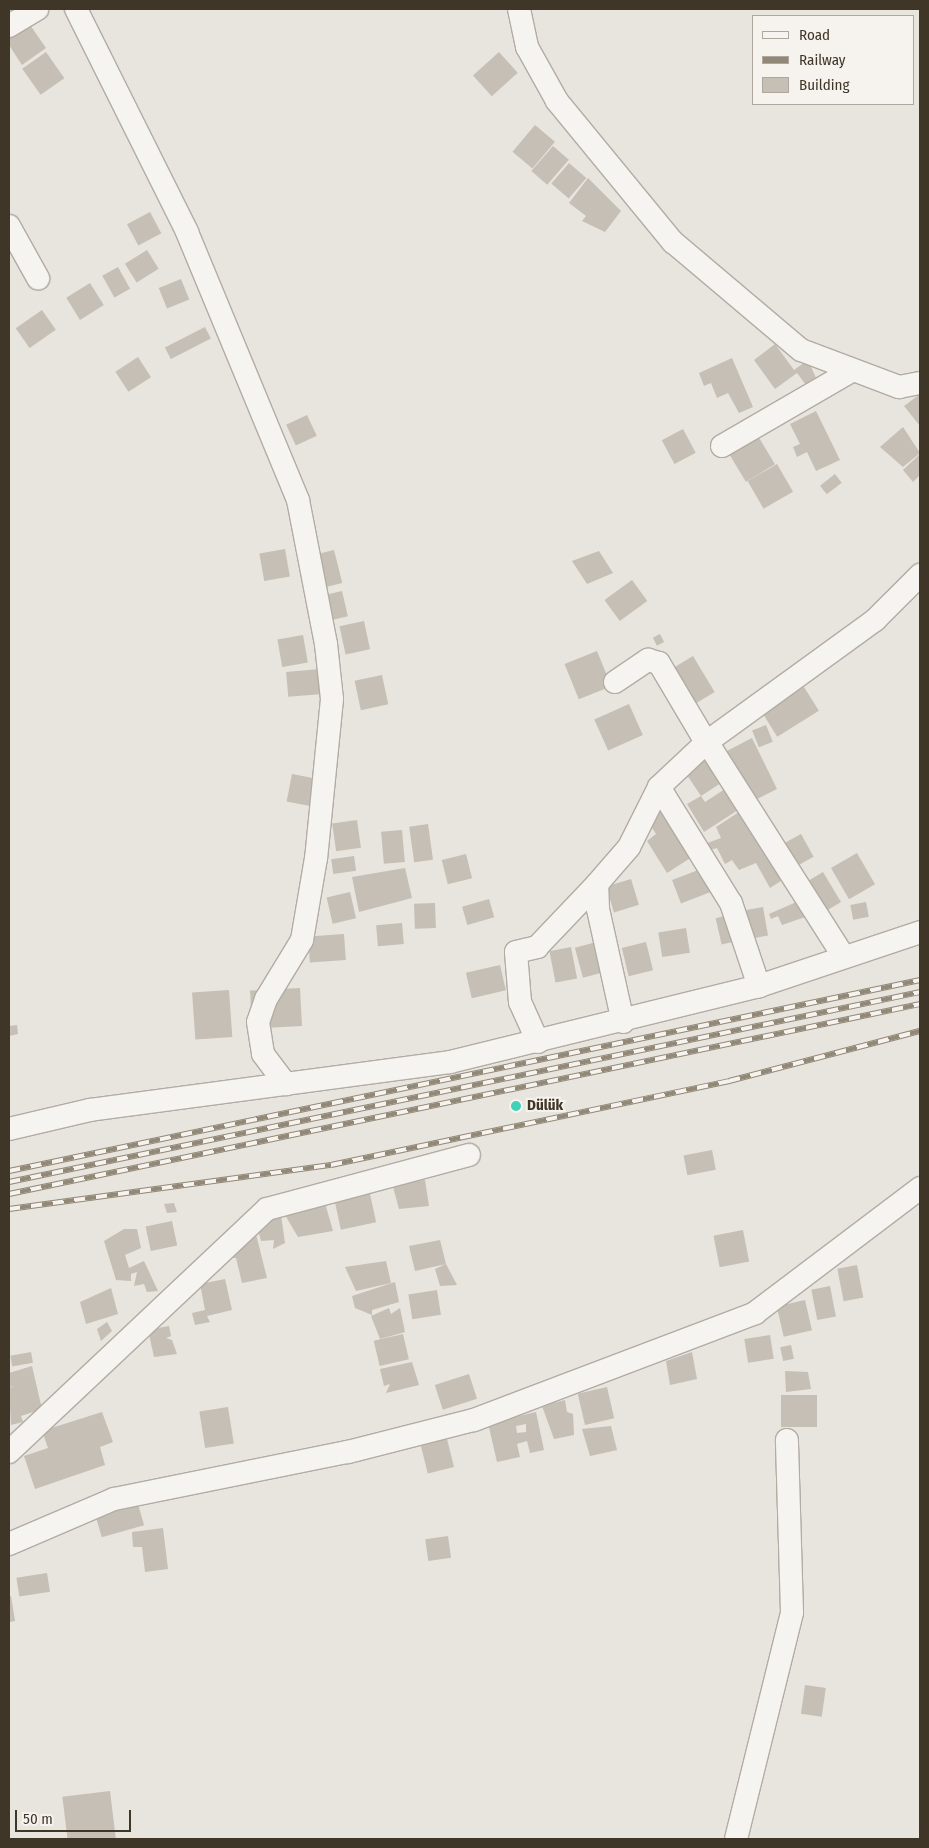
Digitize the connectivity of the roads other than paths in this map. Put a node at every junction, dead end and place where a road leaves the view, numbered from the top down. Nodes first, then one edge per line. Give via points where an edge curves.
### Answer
1 (37, 9) edge
2 (76, 9) edge
3 (519, 9) edge
4 (9, 26) edge
5 (9, 226) edge
6 (38, 278) dead end
7 (853, 370) junction
8 (920, 383) edge
9 (722, 446) dead end
10 (920, 575) edge
11 (615, 682) dead end
12 (707, 743) junction
13 (658, 787) junction
14 (598, 884) junction
15 (920, 932) edge
16 (844, 957) junction
17 (760, 986) junction
18 (624, 1022) junction
19 (538, 1042) junction
20 (286, 1084) junction
21 (9, 1129) edge
22 (469, 1154) dead end
23 (920, 1188) edge
24 (787, 1440) dead end
25 (9, 1452) edge
26 (9, 1544) edge
27 (736, 1839) edge

1 - 4 street
2 - 20 street via 187,232 298,500 326,644 332,699 316,858 302,940 266,999 258,1022 263,1054
3 - 7 street via 527,47 558,101 673,242 801,350
5 - 6 street
7 - 8 street via 899,387
7 - 9 street
10 - 12 street via 875,620
11 - 12 street via 648,660 659,663
12 - 13 street
12 - 16 street
13 - 14 street via 629,847
13 - 17 street via 731,904
14 - 18 street via 598,909
14 - 19 street via 537,947 516,952 520,1002
15 - 16 street
16 - 17 street
17 - 18 street
18 - 19 street
19 - 20 street via 450,1062
20 - 21 street via 90,1110
22 - 25 street via 267,1209
23 - 26 street via 755,1313 474,1420 348,1452 114,1499
24 - 27 street via 792,1612

